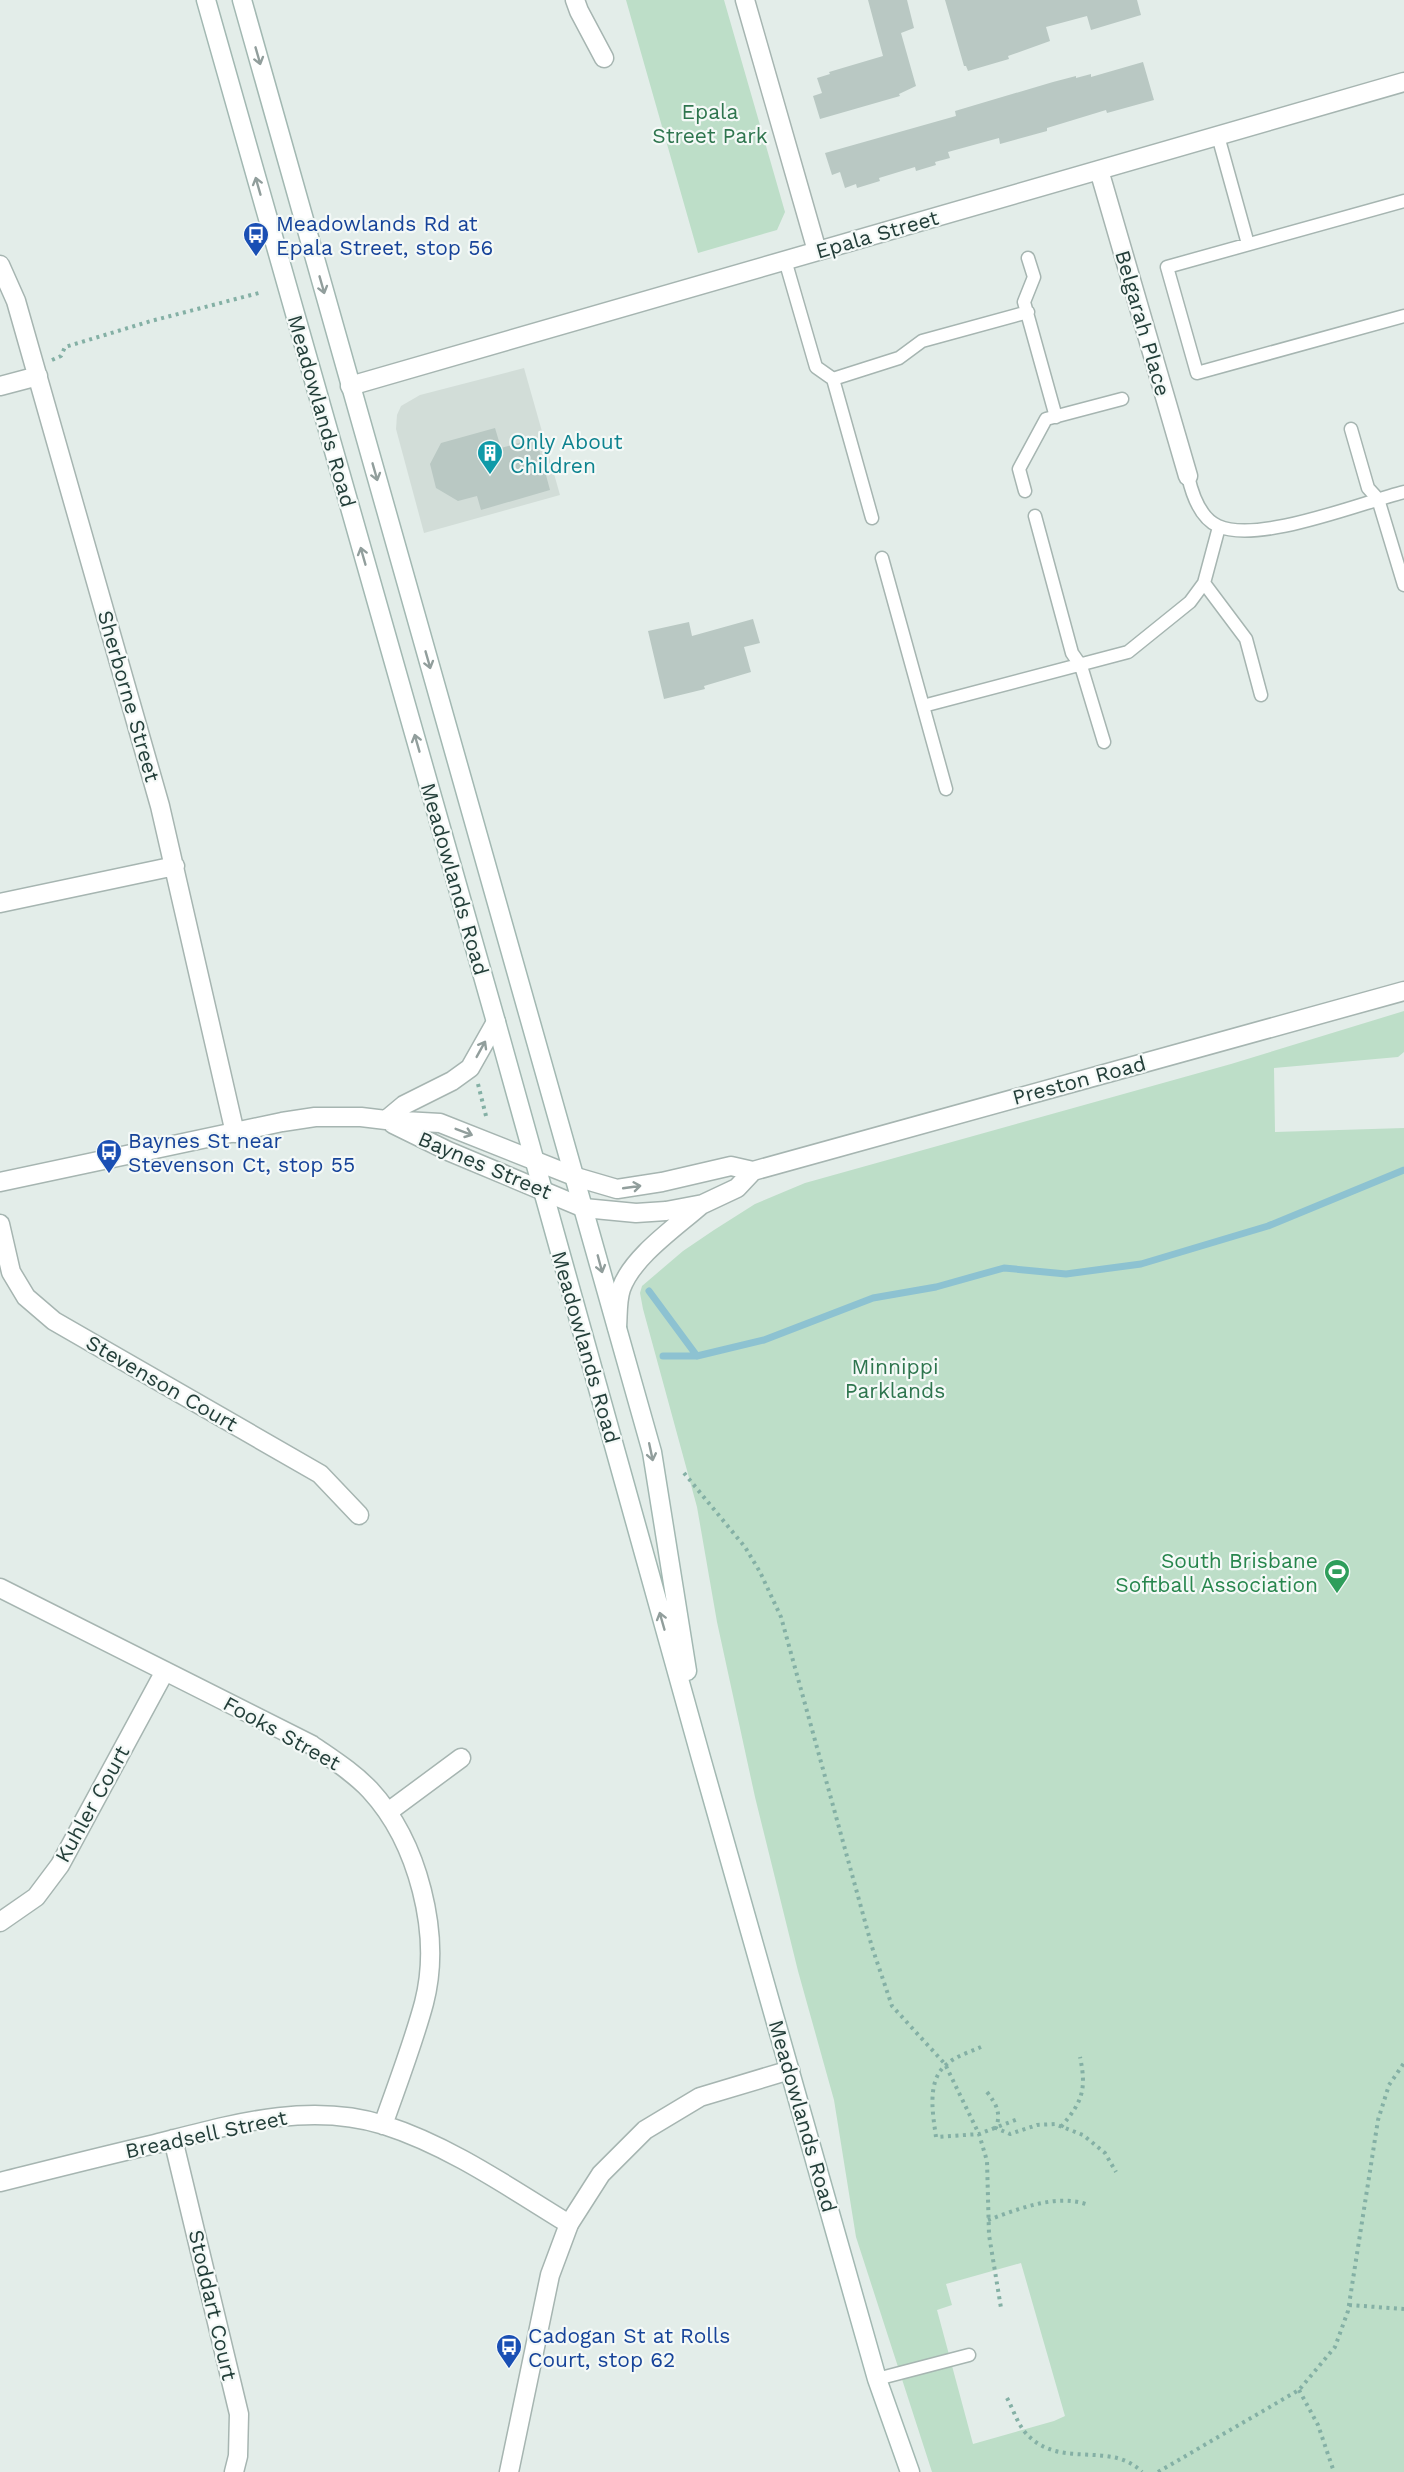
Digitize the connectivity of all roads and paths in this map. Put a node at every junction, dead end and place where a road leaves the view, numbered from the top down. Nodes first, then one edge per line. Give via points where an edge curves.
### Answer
1 (206, 0) edge
2 (242, 0) edge
3 (575, 0) edge
4 (745, 0) edge
5 (604, 58) dead end
6 (1404, 82) edge
7 (1218, 136) junction
8 (1099, 170) junction
9 (1404, 201) edge
10 (1248, 244) junction
11 (817, 251) junction
12 (1028, 258) dead end
13 (785, 260) junction
14 (0, 265) edge
15 (259, 293) dead end
16 (1028, 312) junction
17 (1404, 316) edge
18 (36, 371) junction
19 (833, 379) junction
20 (0, 386) edge
21 (350, 386) junction
22 (1122, 399) dead end
23 (1056, 417) junction
24 (1352, 429) dead end
25 (1188, 476) joint
26 (1025, 491) dead end
27 (1404, 492) edge
28 (1378, 499) junction
29 (1035, 516) dead end
30 (872, 518) dead end
31 (1219, 527) junction
32 (882, 558) dead end
33 (1204, 584) junction
34 (1404, 585) edge
35 (1081, 666) junction
36 (1261, 695) dead end
37 (923, 706) junction
38 (1104, 742) dead end
39 (946, 789) dead end
40 (175, 866) junction
41 (0, 903) edge
42 (1404, 991) edge
43 (496, 1022) junction
44 (475, 1075) dead end
45 (386, 1120) junction
46 (489, 1130) dead end
47 (235, 1133) junction
48 (535, 1160) junction
49 (753, 1171) junction
50 (576, 1177) junction
51 (0, 1182) edge
52 (543, 1189) junction
53 (703, 1204) junction
54 (584, 1208) junction
55 (0, 1224) edge
56 (617, 1327) junction
57 (684, 1473) dead end
58 (359, 1515) dead end
59 (0, 1587) edge
60 (792, 1635) dead end
61 (786, 1637) junction
62 (165, 1671) junction
63 (810, 1700) dead end
64 (804, 1702) junction
65 (461, 1758) dead end
66 (700, 1758) junction
67 (388, 1812) junction
68 (0, 1922) edge
69 (875, 1933) dead end
70 (868, 1935) junction
71 (981, 2047) dead end
72 (1080, 2057) dead end
73 (1404, 2063) edge
74 (945, 2064) junction
75 (790, 2070) junction
76 (987, 2092) dead end
77 (1018, 2119) dead end
78 (383, 2125) junction
79 (1061, 2127) junction
80 (996, 2128) junction
81 (979, 2134) junction
82 (173, 2139) junction
83 (1116, 2172) dead end
84 (0, 2182) edge
85 (1086, 2204) dead end
86 (988, 2220) junction
87 (569, 2224) junction
88 (1349, 2305) junction
89 (1001, 2308) dead end
90 (1404, 2309) edge
91 (969, 2355) dead end
92 (877, 2379) junction
93 (1299, 2390) junction
94 (1007, 2398) dead end
95 (234, 2472) edge
96 (509, 2472) edge
97 (910, 2472) edge
98 (1142, 2472) edge
99 (1158, 2472) edge
100 (1334, 2472) edge

43 -> 1 street, Meadowlands Road
2 -> 21 street, Meadowlands Road
3 - 5 street
4 - 11 street
6 - 7 street, Epala Street
7 - 8 street, Epala Street
7 - 10 lane
8 - 11 street, Epala Street
8 - 25 street, Belgarah Place
9 - 10 lane
10 - 17 lane via 1167,267 1197,373
11 - 13 street, Epala Street
12 - 16 lane via 1034,277 1024,302
13 - 19 lane via 816,367
13 - 21 street, Epala Street
14 - 18 street, Sherborne Street via 16,301
15 - 18 path via 65,347 61,356
16 - 19 lane via 922,341 899,358
16 - 23 lane
18 - 20 street
18 - 40 street, Sherborne Street
19 - 30 lane
21 -> 50 street, Meadowlands Road
22 - 23 lane
23 - 26 lane via 1046,419 1019,469
24 - 28 lane via 1368,488
25 - 31 lane via 1205,517
27 - 28 lane
28 - 31 lane via 1285,527
28 - 34 lane
29 - 35 lane via 1072,653
31 - 33 lane
32 - 37 lane
33 - 35 lane via 1190,602 1128,652
33 - 36 lane via 1246,639
35 - 37 lane
35 - 38 lane
37 - 39 lane
40 - 41 street
40 - 47 street, Sherborne Street
42 - 49 street, Preston Road
45 -> 43 street via 404,1105 470,1068
43 - 48 street, Meadowlands Road
44 - 46 path
45 - 47 street, Baynes Street via 315,1117
45 -> 48 street, Baynes Street via 440,1123
45 - 52 street, Baynes Street via 448,1151
47 - 51 street, Baynes Street
48 - 50 street, Baynes Street
48 - 52 street, Meadowlands Road
50 -> 49 street, Preston Road via 616,1189 731,1166
49 - 53 street, Preston Road via 737,1188
50 - 54 street, Meadowlands Road
52 - 54 street, Baynes Street
66 -> 52 street, Meadowlands Road
53 - 54 street, Preston Road via 636,1213
53 - 56 street via 630,1272 621,1290
54 -> 56 street, Meadowlands Road
55 - 58 street, Stevenson Court via 11,1272 26,1297 54,1321 320,1474
56 -> 66 street, Meadowlands Road via 652,1452
57 - 61 path via 745,1547 773,1598
59 - 62 street, Fooks Street
60 - 61 path
61 - 64 path
62 - 67 street, Fooks Street via 312,1745 369,1788
62 - 68 street, Kuhler Court via 60,1865 36,1897
63 - 64 path
64 - 70 path
65 - 67 street
66 - 75 street, Meadowlands Road
67 - 78 street, Fooks Street via 421,1888 429,1929 430,1964 424,2002
69 - 70 path
70 - 74 path via 892,2006
71 - 74 path
72 - 79 path via 1083,2094
73 - 88 path via 1389,2085 1378,2120
74 - 81 path
74 - 81 path via 936,2080 932,2102 936,2137
75 - 87 street via 700,2097 645,2130 601,2174
75 - 92 street, Meadowlands Road
76 - 80 path via 999,2110
77 - 80 path
78 - 82 street, Breadsell Street via 342,2117 295,2115 246,2121
78 - 87 street, Breadsell Street via 470,2164
79 - 80 path via 1037,2125 1010,2134
79 - 83 path via 1083,2135 1106,2153
80 - 81 path
81 - 86 path via 987,2160
82 - 84 street, Breadsell Street
82 - 95 street, Stoddart Court via 239,2414
85 - 86 path via 1072,2200 1037,2204
86 - 89 path
87 - 96 street via 550,2275
88 - 90 path
88 - 93 path via 1335,2347
91 - 92 lane
92 - 97 street, Meadowlands Road
93 - 99 path
93 - 100 path via 1318,2425
94 - 98 path via 1024,2431 1040,2446 1072,2457 1117,2457 1133,2463

